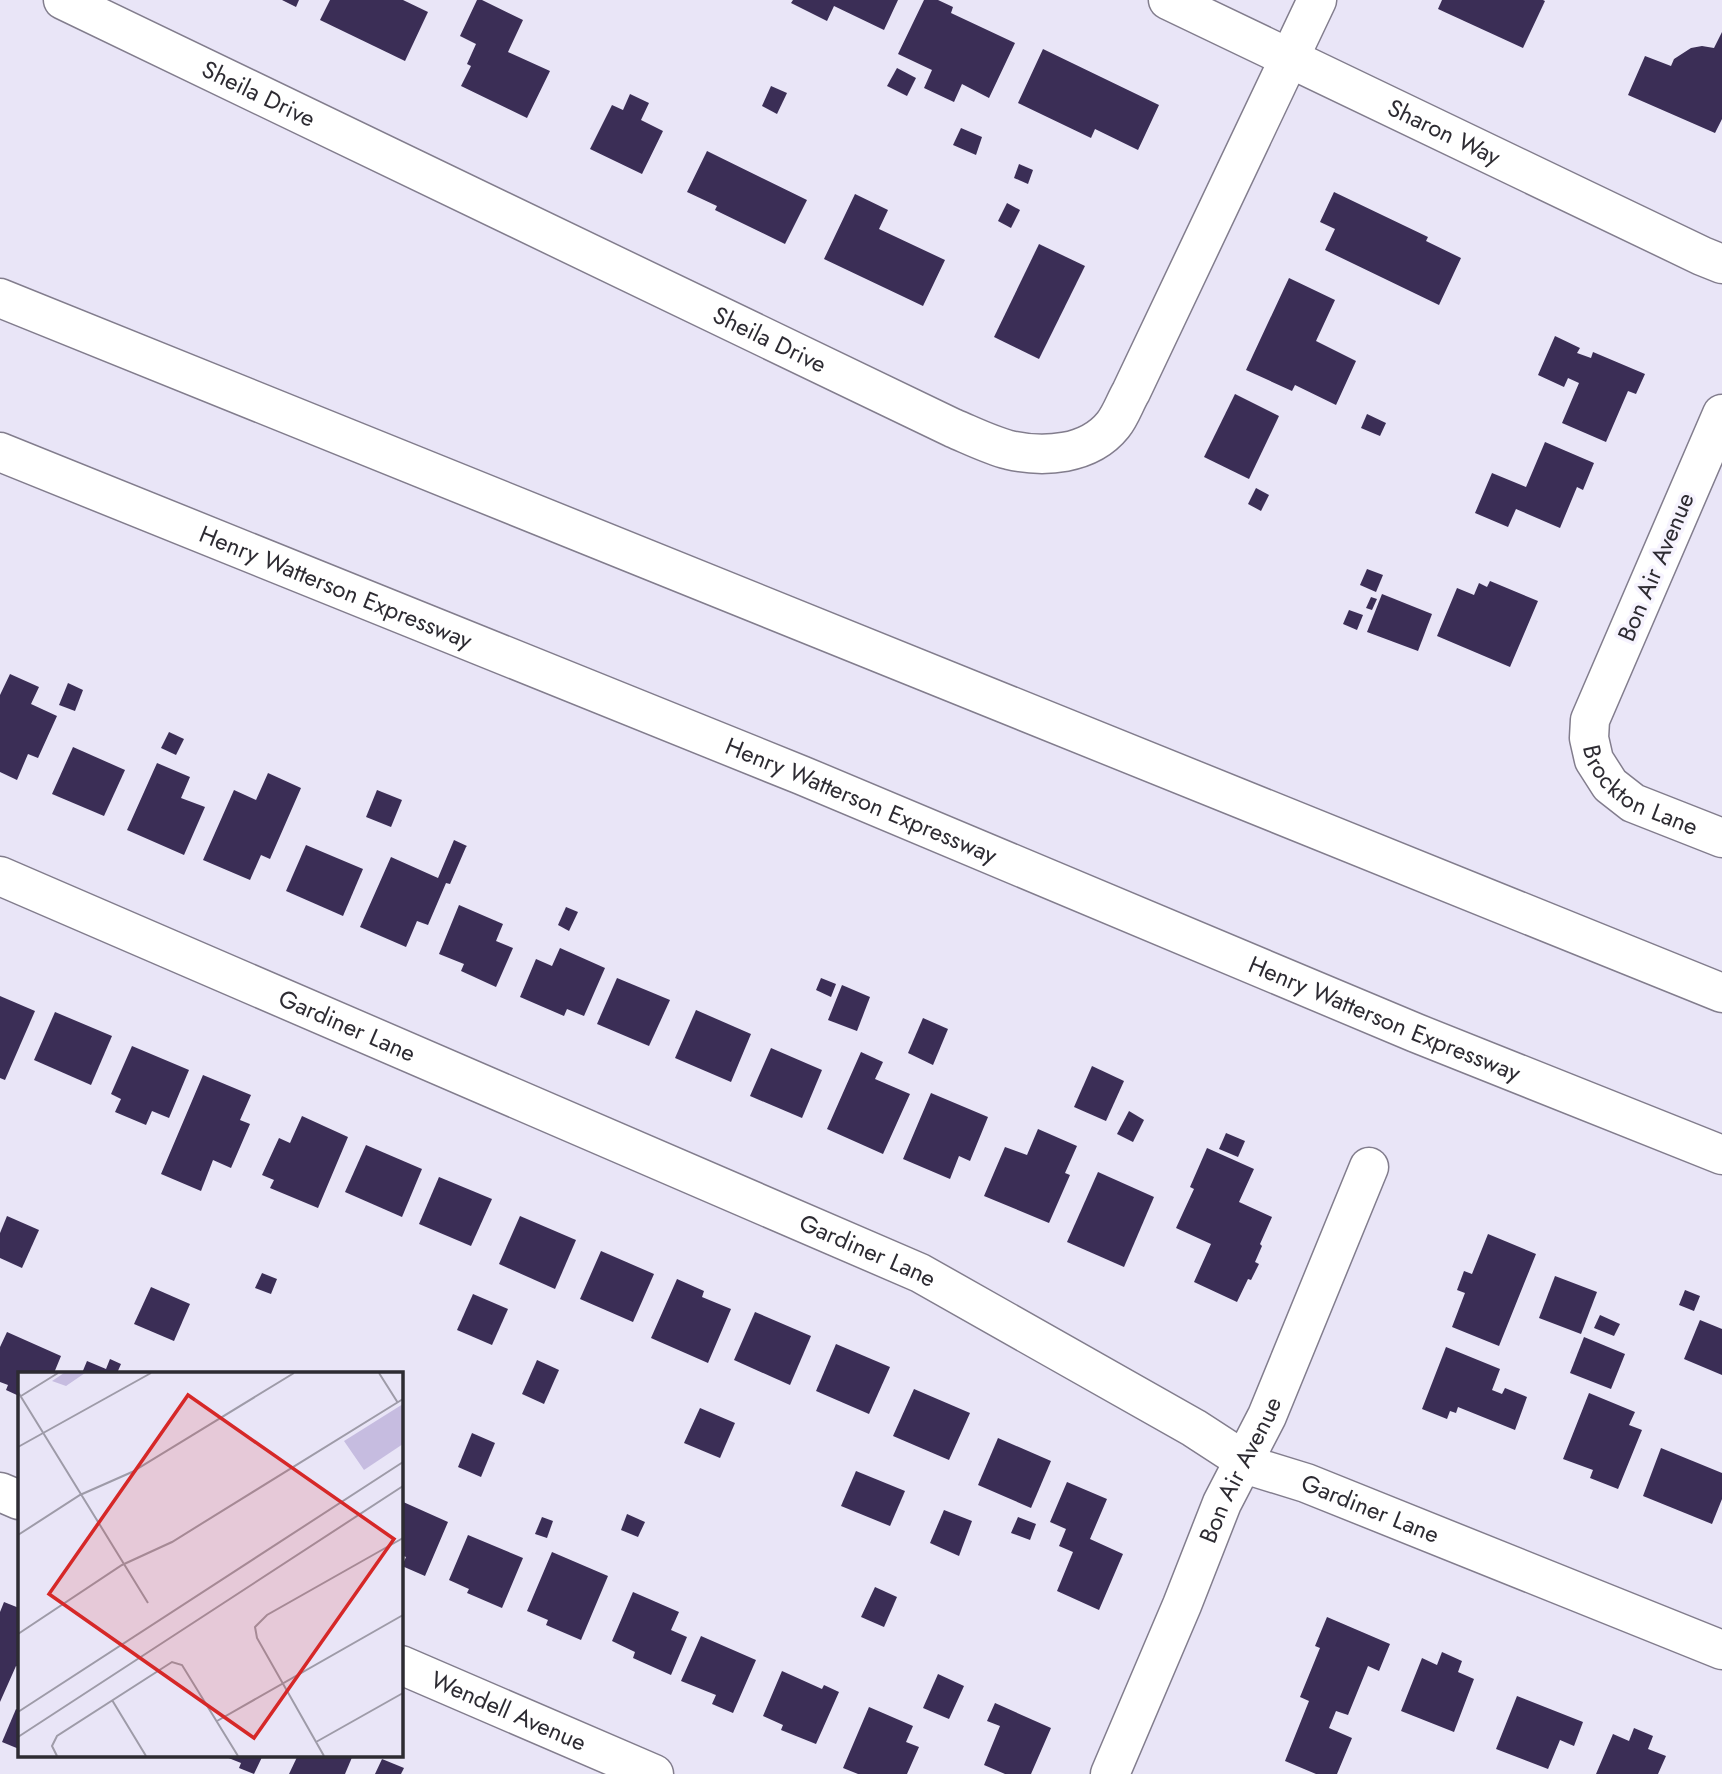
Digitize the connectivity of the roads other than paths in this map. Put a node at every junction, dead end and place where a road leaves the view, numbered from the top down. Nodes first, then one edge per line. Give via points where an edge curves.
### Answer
1 (63, 0) edge
2 (1168, 0) edge
3 (1317, 0) edge
4 (1290, 58) junction
5 (1722, 264) edge
6 (0, 298) edge
7 (1722, 414) edge
8 (0, 452) edge
9 (1590, 720) joint
10 (1722, 838) edge
11 (0, 876) edge
12 (1722, 993) edge
13 (1722, 1155) edge
14 (1369, 1167) dead end
15 (1244, 1461) junction
16 (0, 1492) edge
17 (18, 1500) edge
18 (1722, 1650) edge
19 (402, 1665) edge
20 (654, 1774) edge
21 (1110, 1774) edge

1 - 4 main road, Sheila Drive via 953,428 990,444 1038,454 1073,451 1095,442 1114,424
2 - 4 main road, Sharon Way
3 - 4 main road, Sheila Drive
4 - 5 main road, Sharon Way
6 - 12 main road
7 - 9 main road, Bon Air Avenue
8 - 13 main road, Henry Watterson Expressway via 801,775 1428,1038
9 - 10 main road, Brockton Lane via 1588,738 1594,760 1610,785 1633,803
11 - 15 main road, Gardiner Lane via 920,1273
14 - 15 main road, Bon Air Avenue via 1267,1416
15 - 18 main road, Gardiner Lane
15 - 21 main road, Bon Air Avenue via 1222,1503
16 - 17 main road
19 - 20 main road, Wendell Avenue

